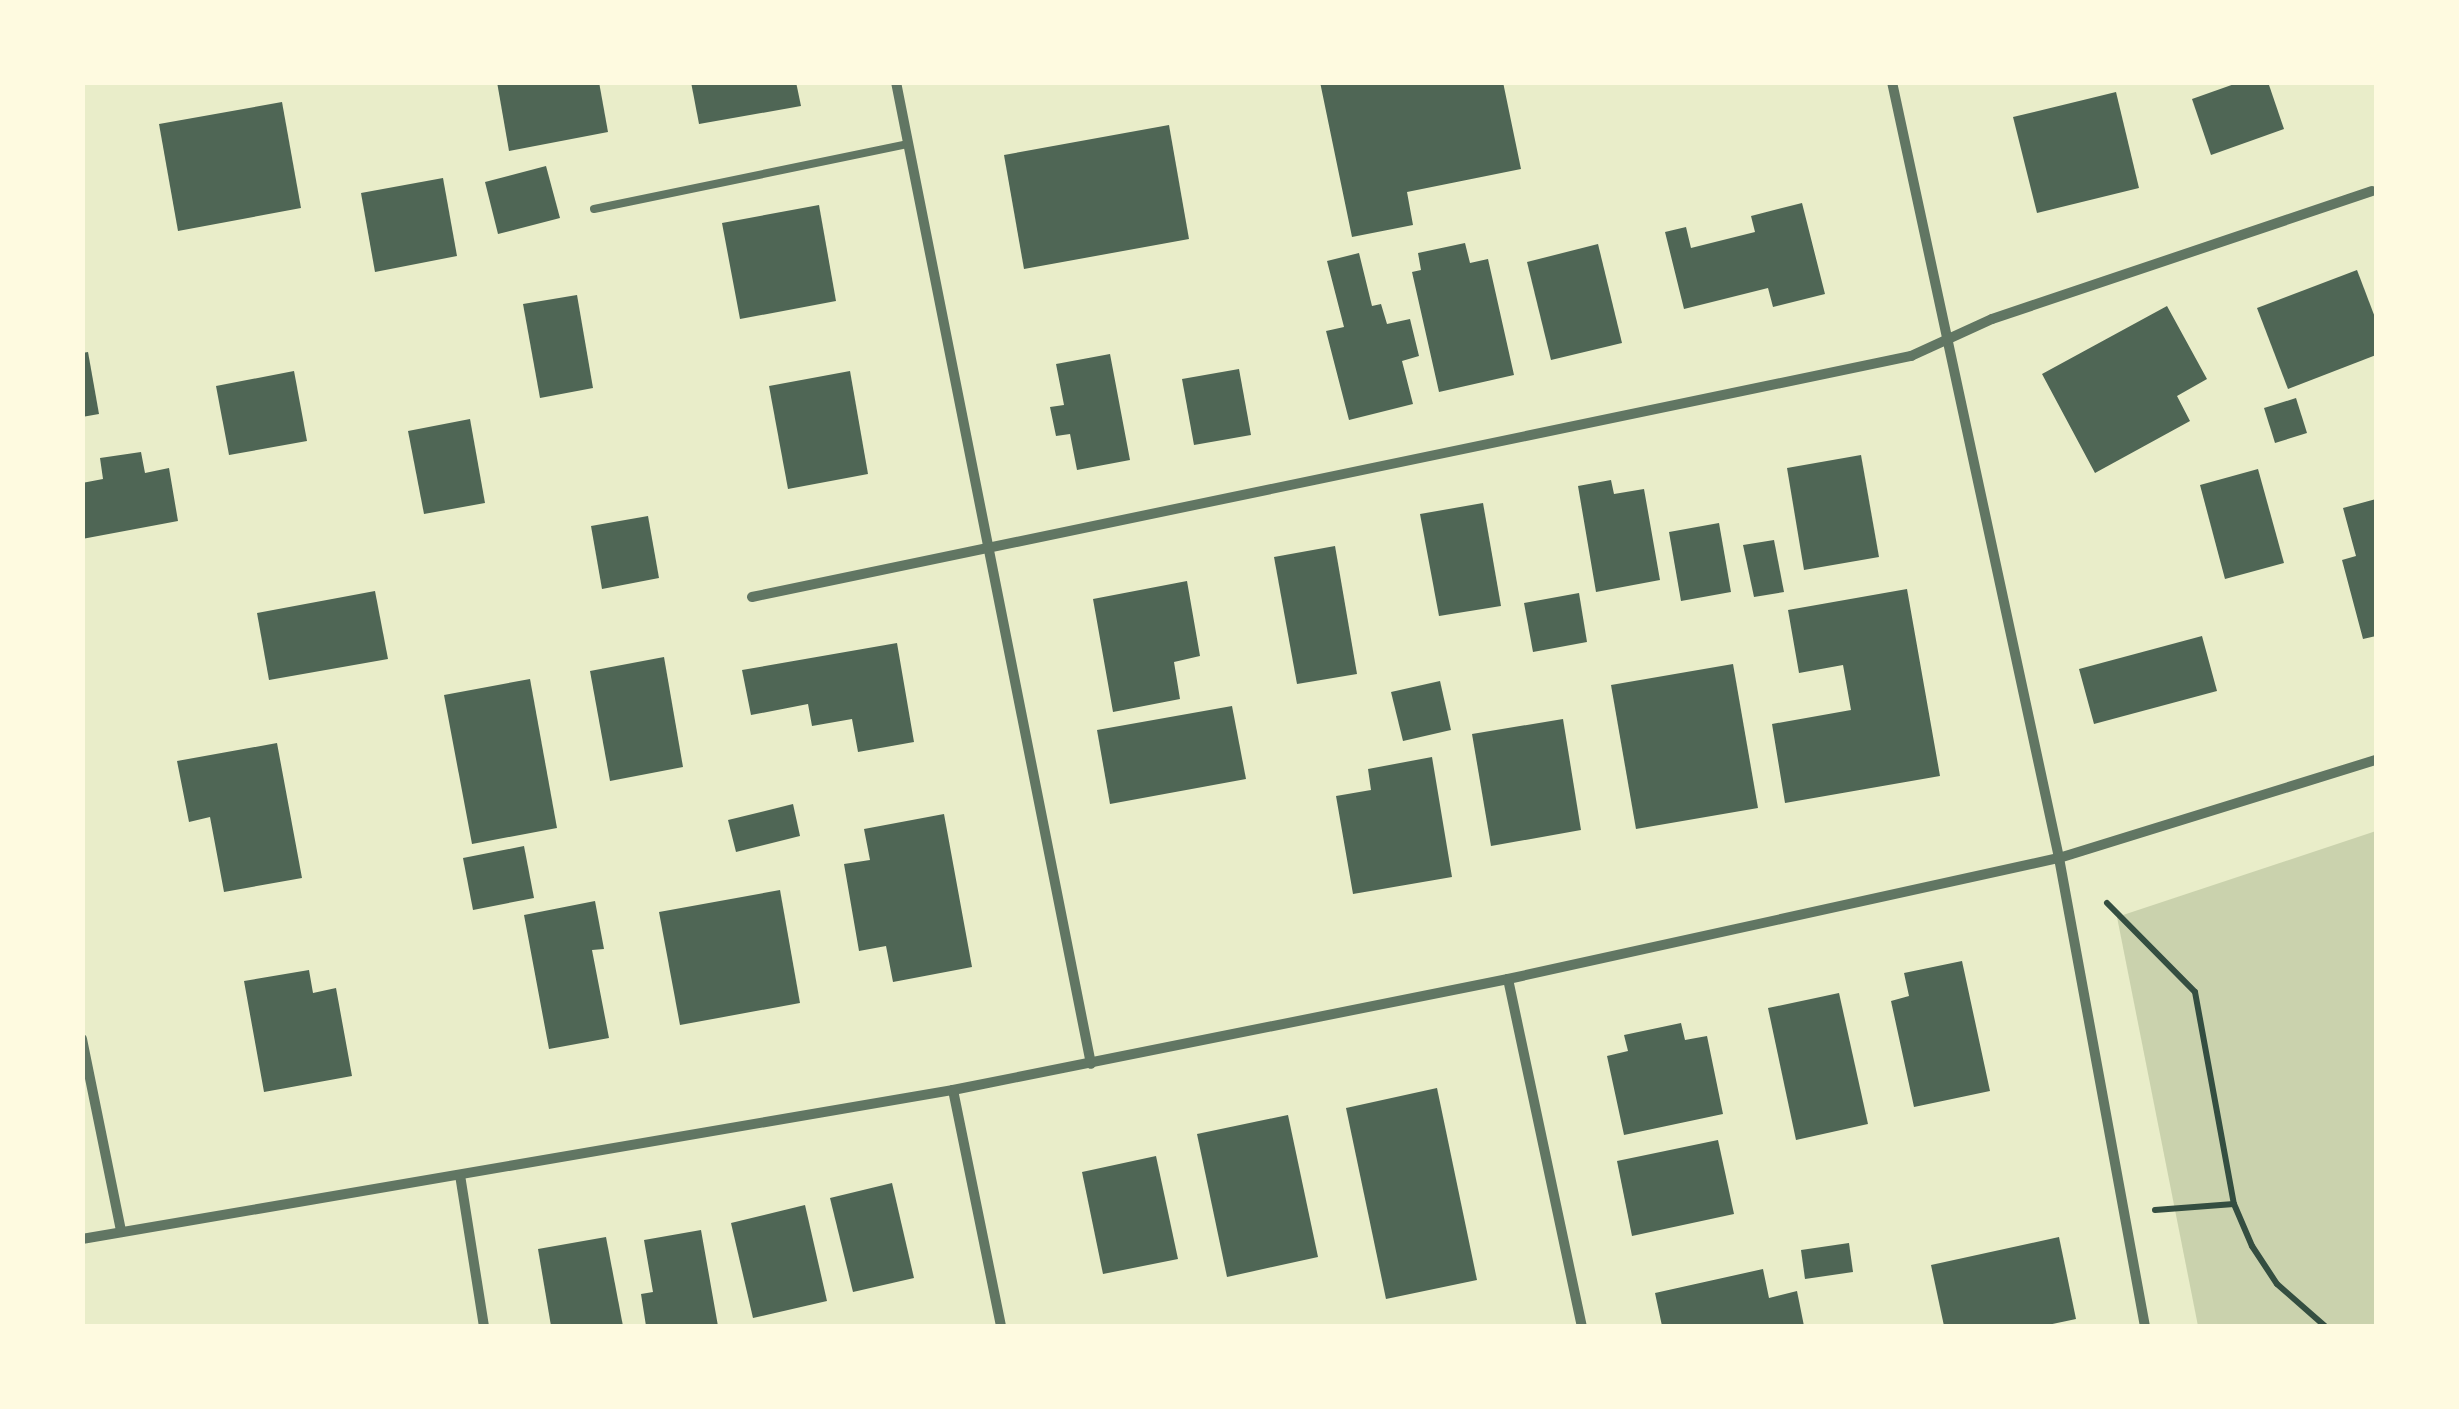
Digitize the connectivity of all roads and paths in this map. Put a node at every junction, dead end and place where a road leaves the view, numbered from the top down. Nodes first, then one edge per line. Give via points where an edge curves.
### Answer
1 (896, 82) edge
2 (1892, 82) edge
3 (908, 144) junction
4 (2372, 191) dead end
5 (594, 209) dead end
6 (1948, 339) junction
7 (988, 547) junction
8 (752, 597) dead end
9 (2376, 760) edge
10 (2059, 858) junction
11 (2107, 903) dead end
12 (1508, 979) junction
13 (82, 1039) edge
14 (1091, 1064) junction
15 (952, 1090) junction
16 (460, 1174) junction
17 (2234, 1204) junction
18 (2124, 1211) junction
19 (122, 1231) junction
20 (82, 1238) edge
21 (484, 1326) edge
22 (1000, 1326) edge
23 (1582, 1326) edge
24 (2145, 1326) edge
25 (2326, 1326) edge

1 - 3 street
2 - 6 street
3 - 5 lane
3 - 7 street
4 - 6 street
6 - 7 street via 1911,356
6 - 10 street
7 - 8 street
7 - 14 street
9 - 10 street
10 - 12 street
10 - 18 street
11 - 17 path via 2195,992
12 - 14 street
12 - 23 street
13 - 19 street
14 - 15 street
15 - 16 street
15 - 22 street
16 - 19 street
16 - 21 street
17 - 18 path
17 - 25 path via 2277,1284
18 - 24 street
19 - 20 street

